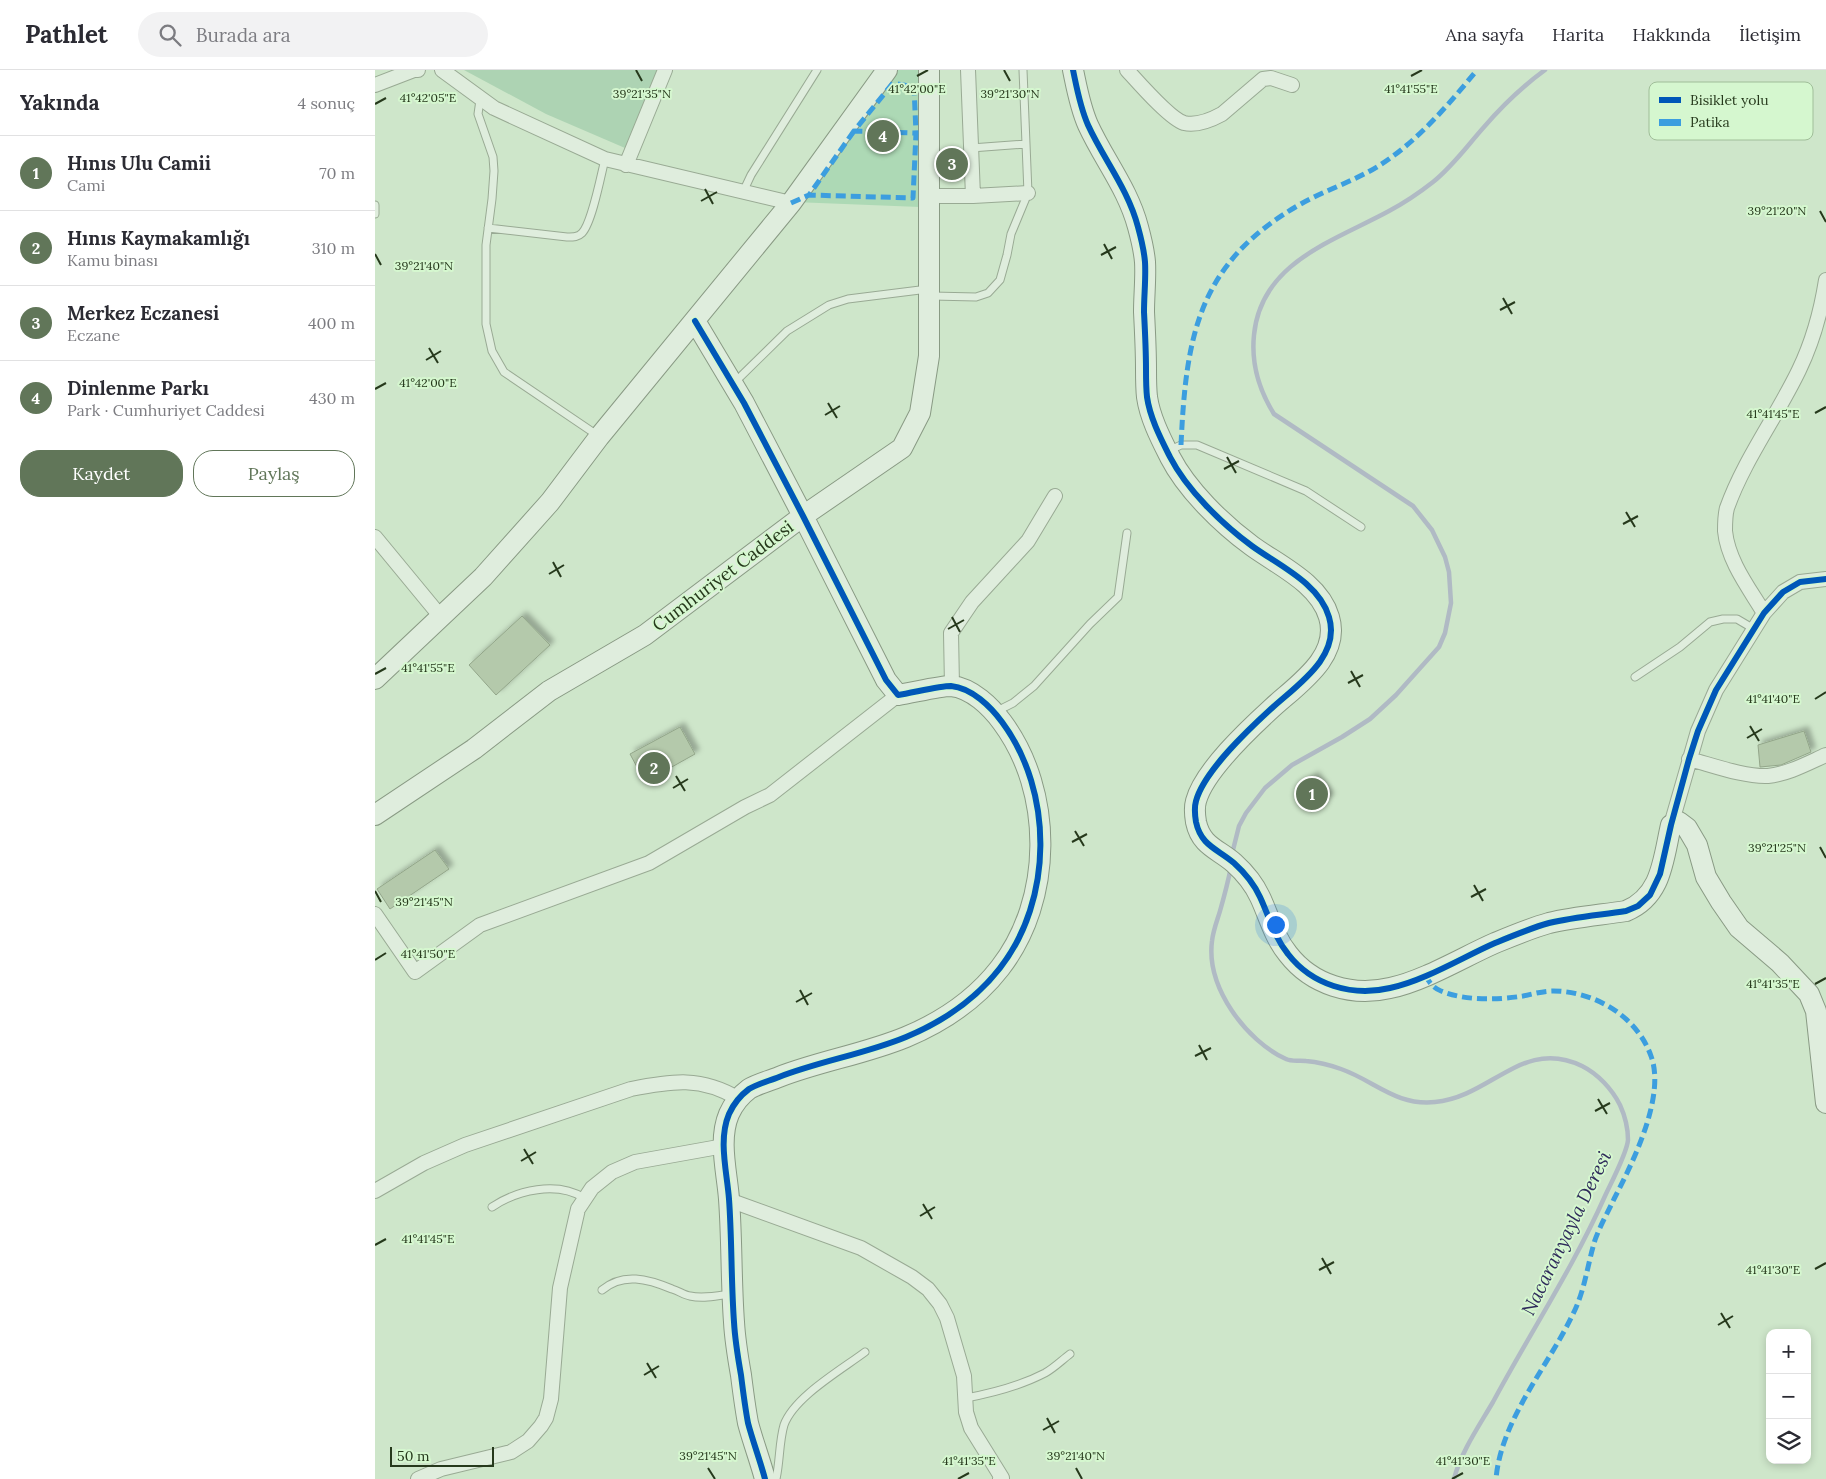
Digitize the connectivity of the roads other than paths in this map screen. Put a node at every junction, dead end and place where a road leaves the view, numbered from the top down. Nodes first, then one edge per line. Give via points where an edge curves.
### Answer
1 (418, 70) edge
2 (442, 70) edge
3 (665, 70) edge
4 (817, 70) edge
5 (887, 70) edge
6 (929, 70) edge
7 (967, 70) edge
8 (1023, 70) edge
9 (1073, 70) edge
10 (1127, 70) edge
11 (1292, 84) dead end
12 (375, 85) edge
13 (481, 100) junction
14 (1026, 144) junction
15 (971, 148) junction
16 (605, 160) junction
17 (626, 165) junction
18 (743, 192) junction
19 (1028, 193) junction
20 (929, 196) junction
21 (973, 196) junction
22 (791, 203) junction
23 (375, 205) edge
24 (375, 214) edge
25 (488, 228) junction
26 (1826, 280) edge
27 (929, 292) junction
28 (695, 321) junction
29 (733, 385) junction
30 (599, 437) junction
31 (1167, 452) junction
32 (1055, 496) dead end
33 (803, 516) junction
34 (1361, 527) dead end
35 (1127, 533) dead end
36 (375, 537) edge
37 (1826, 579) edge
38 (1763, 613) junction
39 (441, 617) junction
40 (1754, 629) junction
41 (1635, 677) dead end
42 (375, 679) edge
43 (951, 686) junction
44 (898, 695) junction
45 (995, 712) junction
46 (1826, 755) edge
47 (1689, 759) junction
48 (375, 815) edge
49 (1671, 825) junction
50 (375, 914) edge
51 (739, 1099) junction
52 (1826, 1103) edge
53 (724, 1146) junction
54 (375, 1191) edge
55 (584, 1198) junction
56 (729, 1200) junction
57 (492, 1207) dead end
58 (602, 1290) dead end
59 (733, 1294) junction
60 (865, 1352) dead end
61 (1070, 1354) dead end
62 (966, 1398) junction
63 (418, 1479) edge
64 (765, 1479) edge
65 (776, 1479) edge
66 (1000, 1479) edge

1 - 12 street
2 - 13 street
3 - 17 street
4 - 18 lane
5 - 22 street
6 - 20 street, Cumhuriyet Caddesi
7 - 15 street
8 - 14 lane
9 - 31 street via 1086,122 1131,203 1139,229 1145,261 1147,398
10 - 11 street via 1183,123 1200,122 1222,114 1263,79
13 - 16 street
13 - 25 lane via 478,114 493,157 494,171
14 - 15 lane
14 - 19 lane
15 - 21 street
16 - 17 street
16 - 25 lane via 588,224 580,235
17 - 18 street
18 - 22 street
19 - 21 street
19 - 27 lane via 1011,234 1000,280 993,289 975,297
20 - 21 street
20 - 27 street, Cumhuriyet Caddesi
22 - 28 street
23 - 24 lane
25 - 30 lane via 486,324 497,362 504,372
26 - 38 street via 1817,326 1805,356 1726,510 1725,531 1732,556
27 - 29 lane via 848,299 829,305 787,331
27 - 33 street, Cumhuriyet Caddesi via 929,356 920,413 902,448
28 - 29 street
28 - 30 street
29 - 33 street
30 - 39 street via 518,539
31 - 34 lane via 1181,445 1197,445 1306,491
31 - 49 street via 1184,480 1205,504 1250,545 1303,582 1320,598 1328,614 1331,638 1314,670 1229,751 1211,772 1195,804 1195,819 1205,842 1233,862 1257,892 1276,936 1299,966 1318,980 1340,988 1363,991 1390,988 1542,926 1626,911 1650,895 1660,874
32 - 43 street via 1029,541 971,602 951,633
33 - 44 street via 886,680
33 - 48 street, Cumhuriyet Caddesi via 645,635 549,691 474,748
35 - 45 lane via 1118,598 1034,686
36 - 39 street
37 - 38 street via 1800,582 1783,592
38 - 40 street
39 - 42 street
40 - 41 lane via 1737,619 1710,622
40 - 47 street via 1716,690
43 - 44 street
43 - 45 street via 981,699
44 - 50 street via 770,795 649,863 481,926 415,972
45 - 51 street via 1023,758 1040,819 1037,885 1017,944 980,990 936,1023 865,1052 793,1071 750,1088
46 - 47 street via 1769,776
47 - 49 street
49 - 52 street via 1679,822 1687,828 1697,845 1706,877 1739,928 1780,963 1809,994 1815,1011
51 - 53 street via 729,1114
51 - 54 street via 719,1088 689,1081 631,1089 465,1145
53 - 55 street via 623,1166 602,1179
53 - 56 street
55 - 57 lane via 572,1191 559,1189 518,1193
55 - 63 street via 578,1209 560,1288 551,1399 546,1418 528,1441 511,1452 441,1469
56 - 59 street
56 - 62 street via 861,1248 928,1289 947,1318 964,1376
58 - 59 lane via 614,1281 636,1278 691,1296
59 - 64 street via 734,1325 748,1422
60 - 65 lane via 794,1408 784,1425
61 - 62 lane via 1047,1372 1029,1380
62 - 66 street via 971,1428

